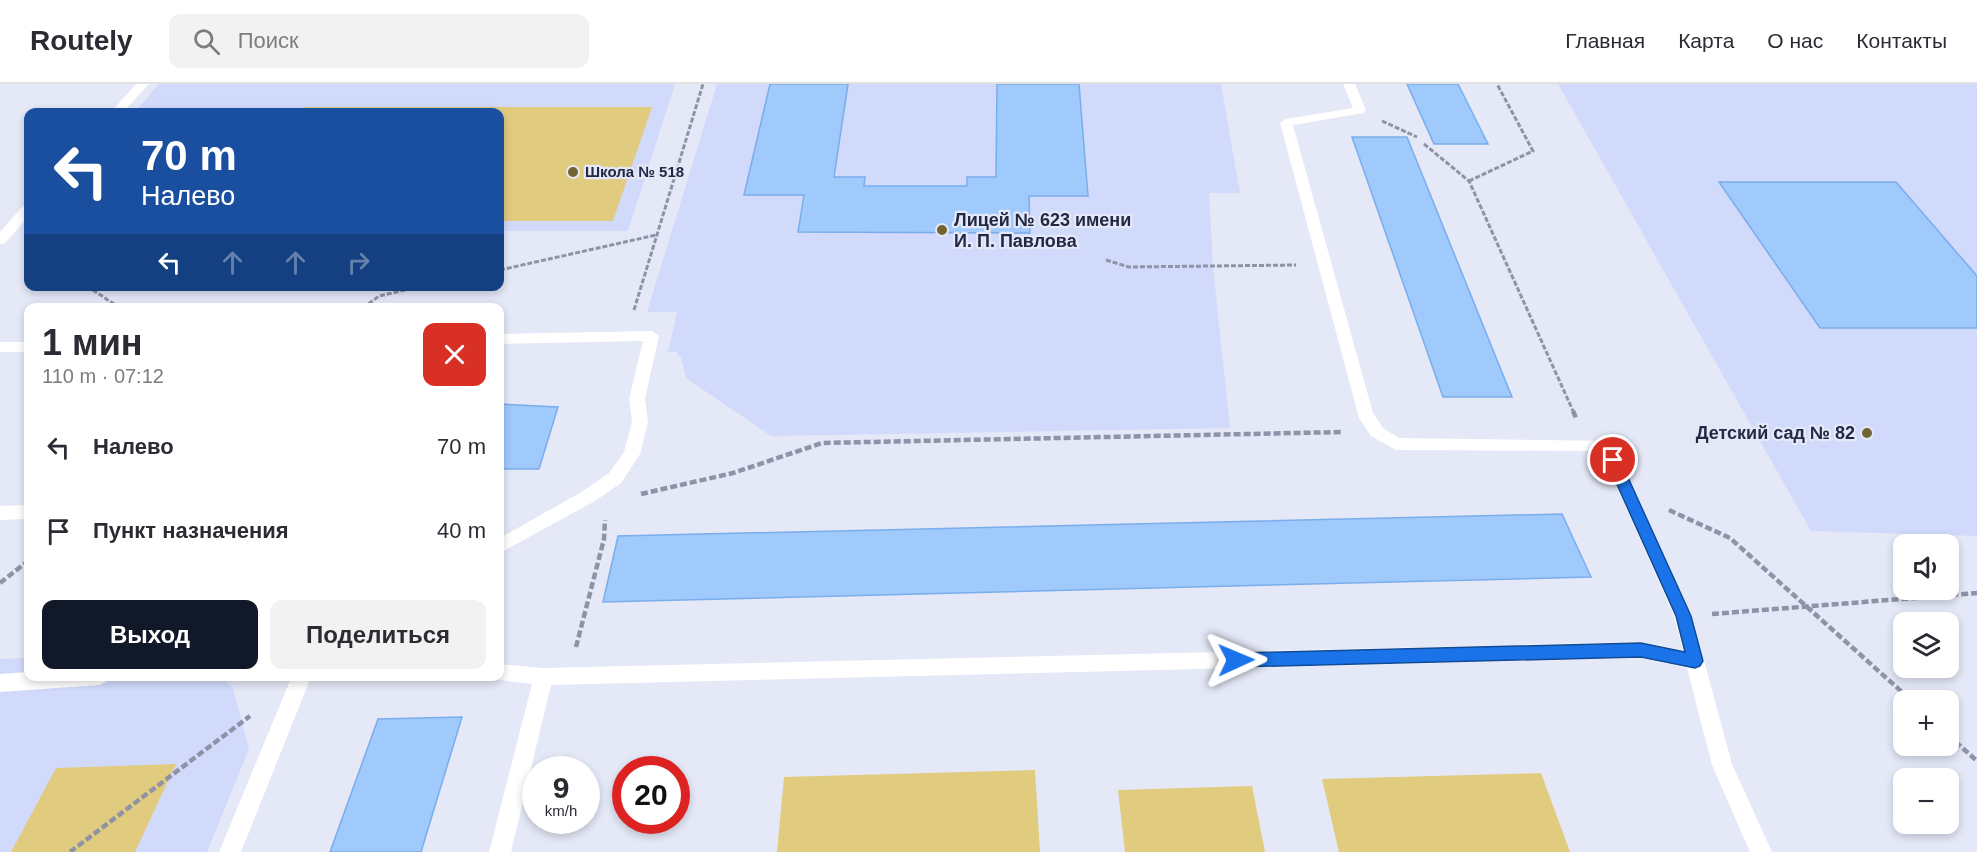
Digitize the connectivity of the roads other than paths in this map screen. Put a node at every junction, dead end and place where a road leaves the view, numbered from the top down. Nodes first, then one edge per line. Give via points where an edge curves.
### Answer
1 (143, 84) edge
2 (1349, 84) edge
3 (121, 108) edge
4 (24, 213) edge
5 (0, 240) edge
6 (504, 339) edge
7 (0, 347) edge
8 (24, 347) edge
9 (24, 512) edge
10 (0, 513) edge
11 (504, 544) edge
12 (1695, 661) junction
13 (504, 673) edge
14 (543, 677) junction
15 (28, 681) edge
16 (301, 681) edge
17 (0, 683) edge
18 (230, 852) edge
19 (500, 852) edge
20 (1761, 852) edge

1 - 3 lane
2 - 12 lane via 1360,110 1286,123 1365,414 1377,432 1396,444 1606,445 1683,616
4 - 5 lane
6 - 11 lane via 652,336 637,399 640,423 632,454 615,478
7 - 8 lane
9 - 10 lane
12 - 14 lane via 1641,650
12 - 20 lane via 1722,765
13 - 14 lane
14 - 19 lane
15 - 17 lane
16 - 18 lane

